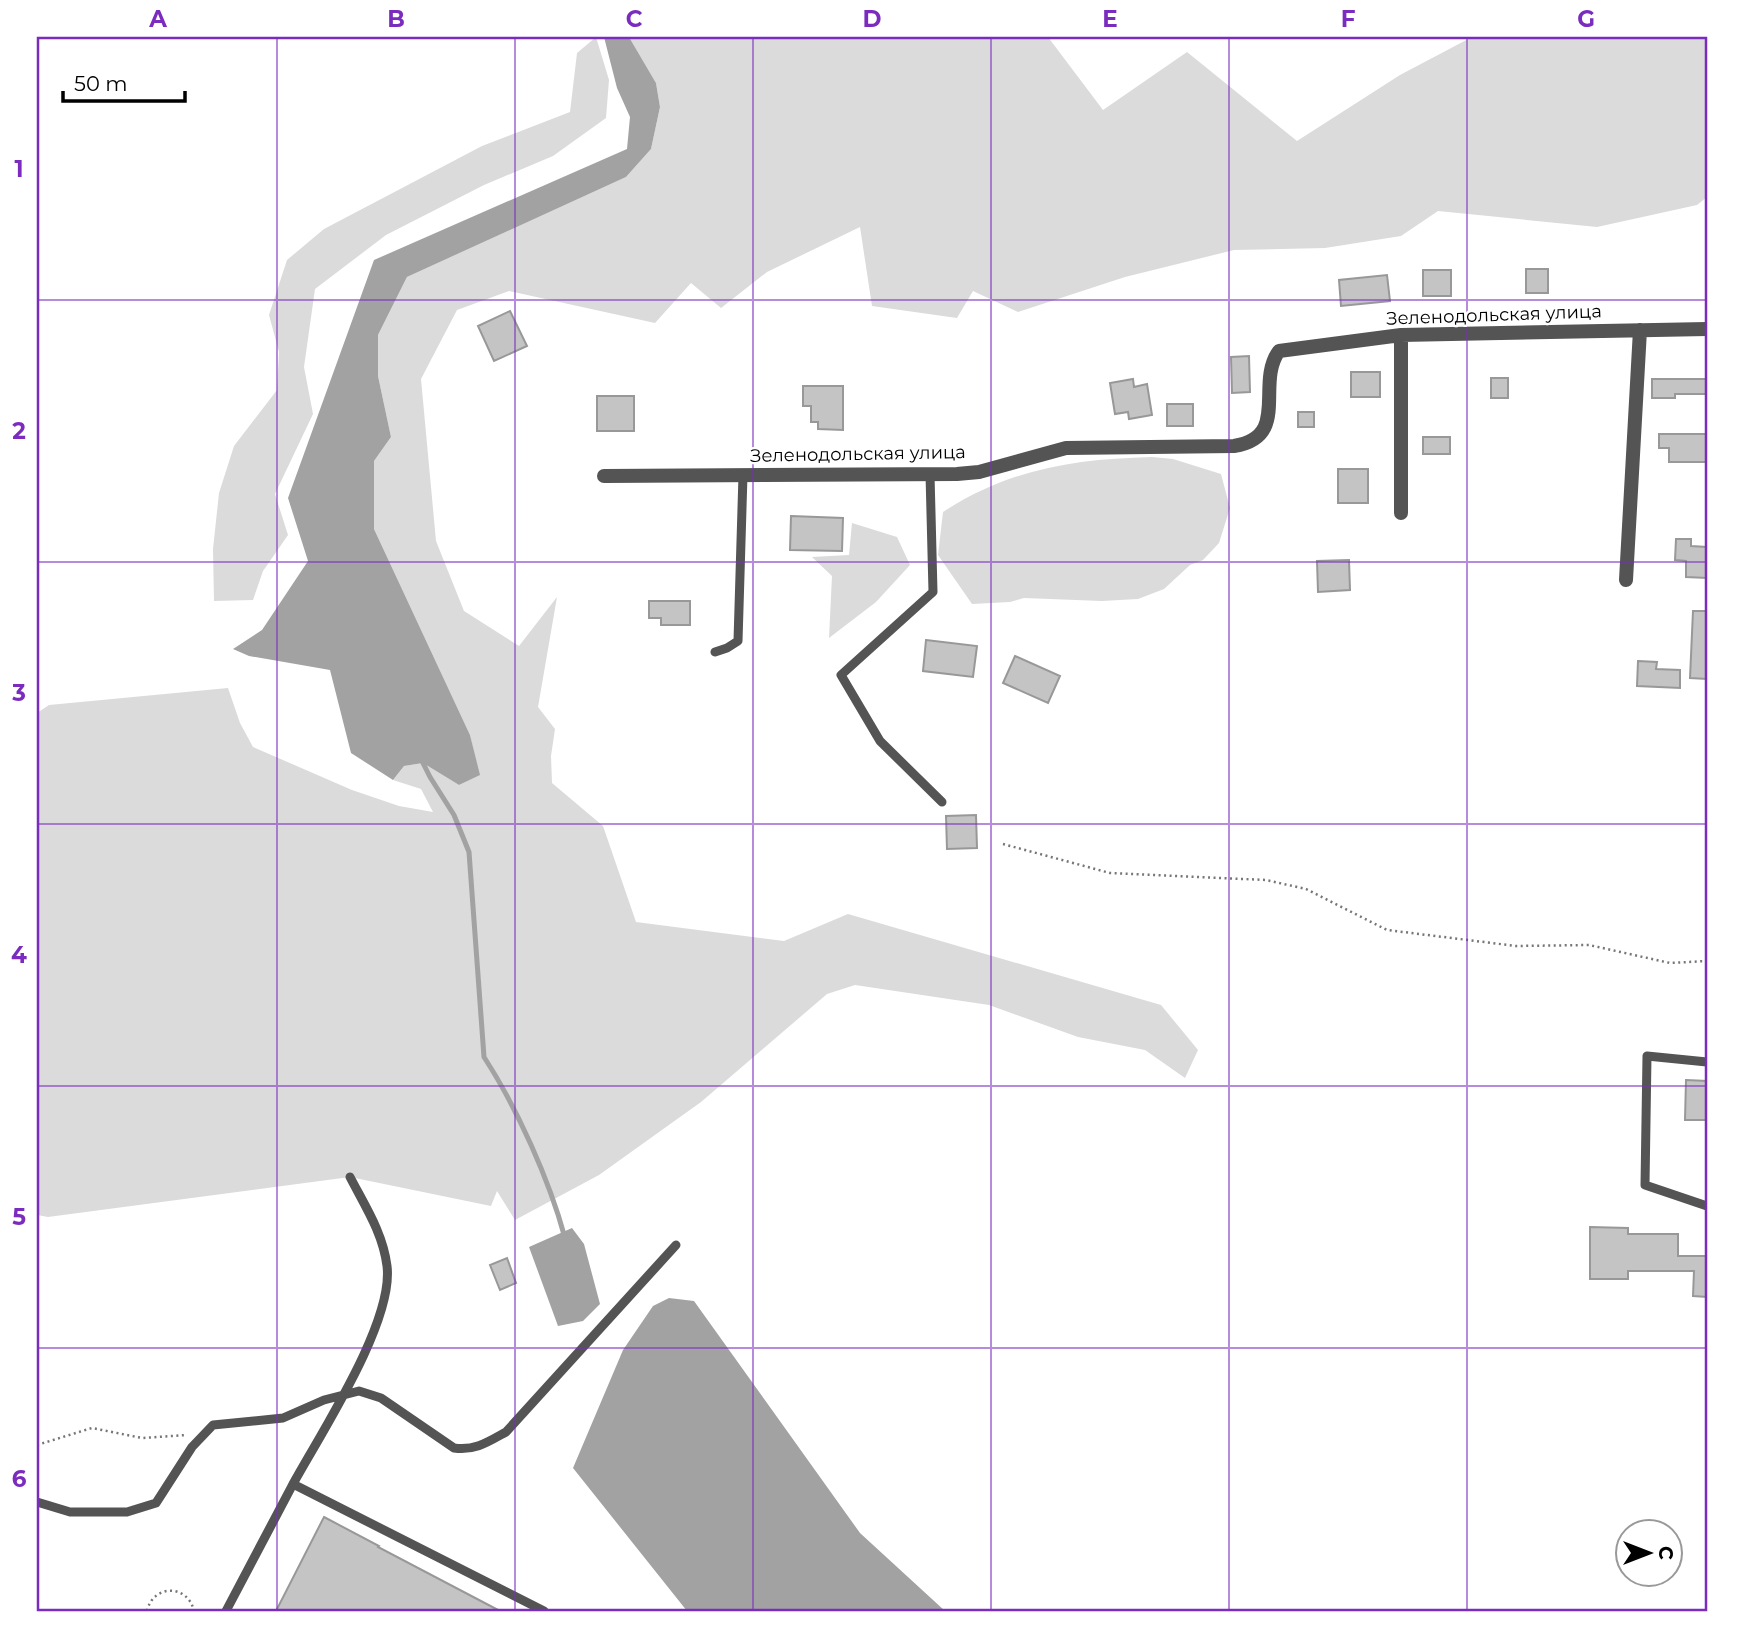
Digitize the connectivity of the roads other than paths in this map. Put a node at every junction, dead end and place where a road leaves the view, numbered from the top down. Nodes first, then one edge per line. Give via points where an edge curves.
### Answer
1 (1707, 329) edge
2 (1640, 330) junction
3 (1401, 335) junction
4 (930, 474) junction
5 (743, 475) junction
6 (604, 476) dead end
7 (1401, 513) dead end
8 (1626, 580) dead end
9 (715, 652) dead end
10 (942, 802) dead end
11 (1707, 1062) edge
12 (350, 1177) dead end
13 (1707, 1206) edge
14 (676, 1245) dead end
15 (342, 1395) junction
16 (293, 1484) junction
17 (37, 1502) edge
18 (226, 1611) edge
19 (544, 1611) edge

1 - 2 street, Зеленодольская улица
2 - 3 street, Зеленодольская улица
2 - 8 street
3 - 4 street, Зеленодольская улица via 1279,351 1271,362 1268,419 1261,435 1250,444 1066,448 979,472
3 - 7 street
4 - 5 street, Зеленодольская улица
4 - 10 lane via 933,592 841,675 880,741
5 - 6 street, Зеленодольская улица
5 - 9 lane via 738,641
11 - 13 lane via 1647,1056 1645,1172 1645,1185
12 - 15 lane via 381,1236 388,1268 384,1301 362,1360
14 - 15 lane via 506,1432 480,1447 454,1448 382,1398 359,1391
15 - 16 lane
15 - 17 lane via 283,1418 213,1425 192,1447 156,1503 127,1512 71,1512
16 - 18 lane
16 - 19 lane

